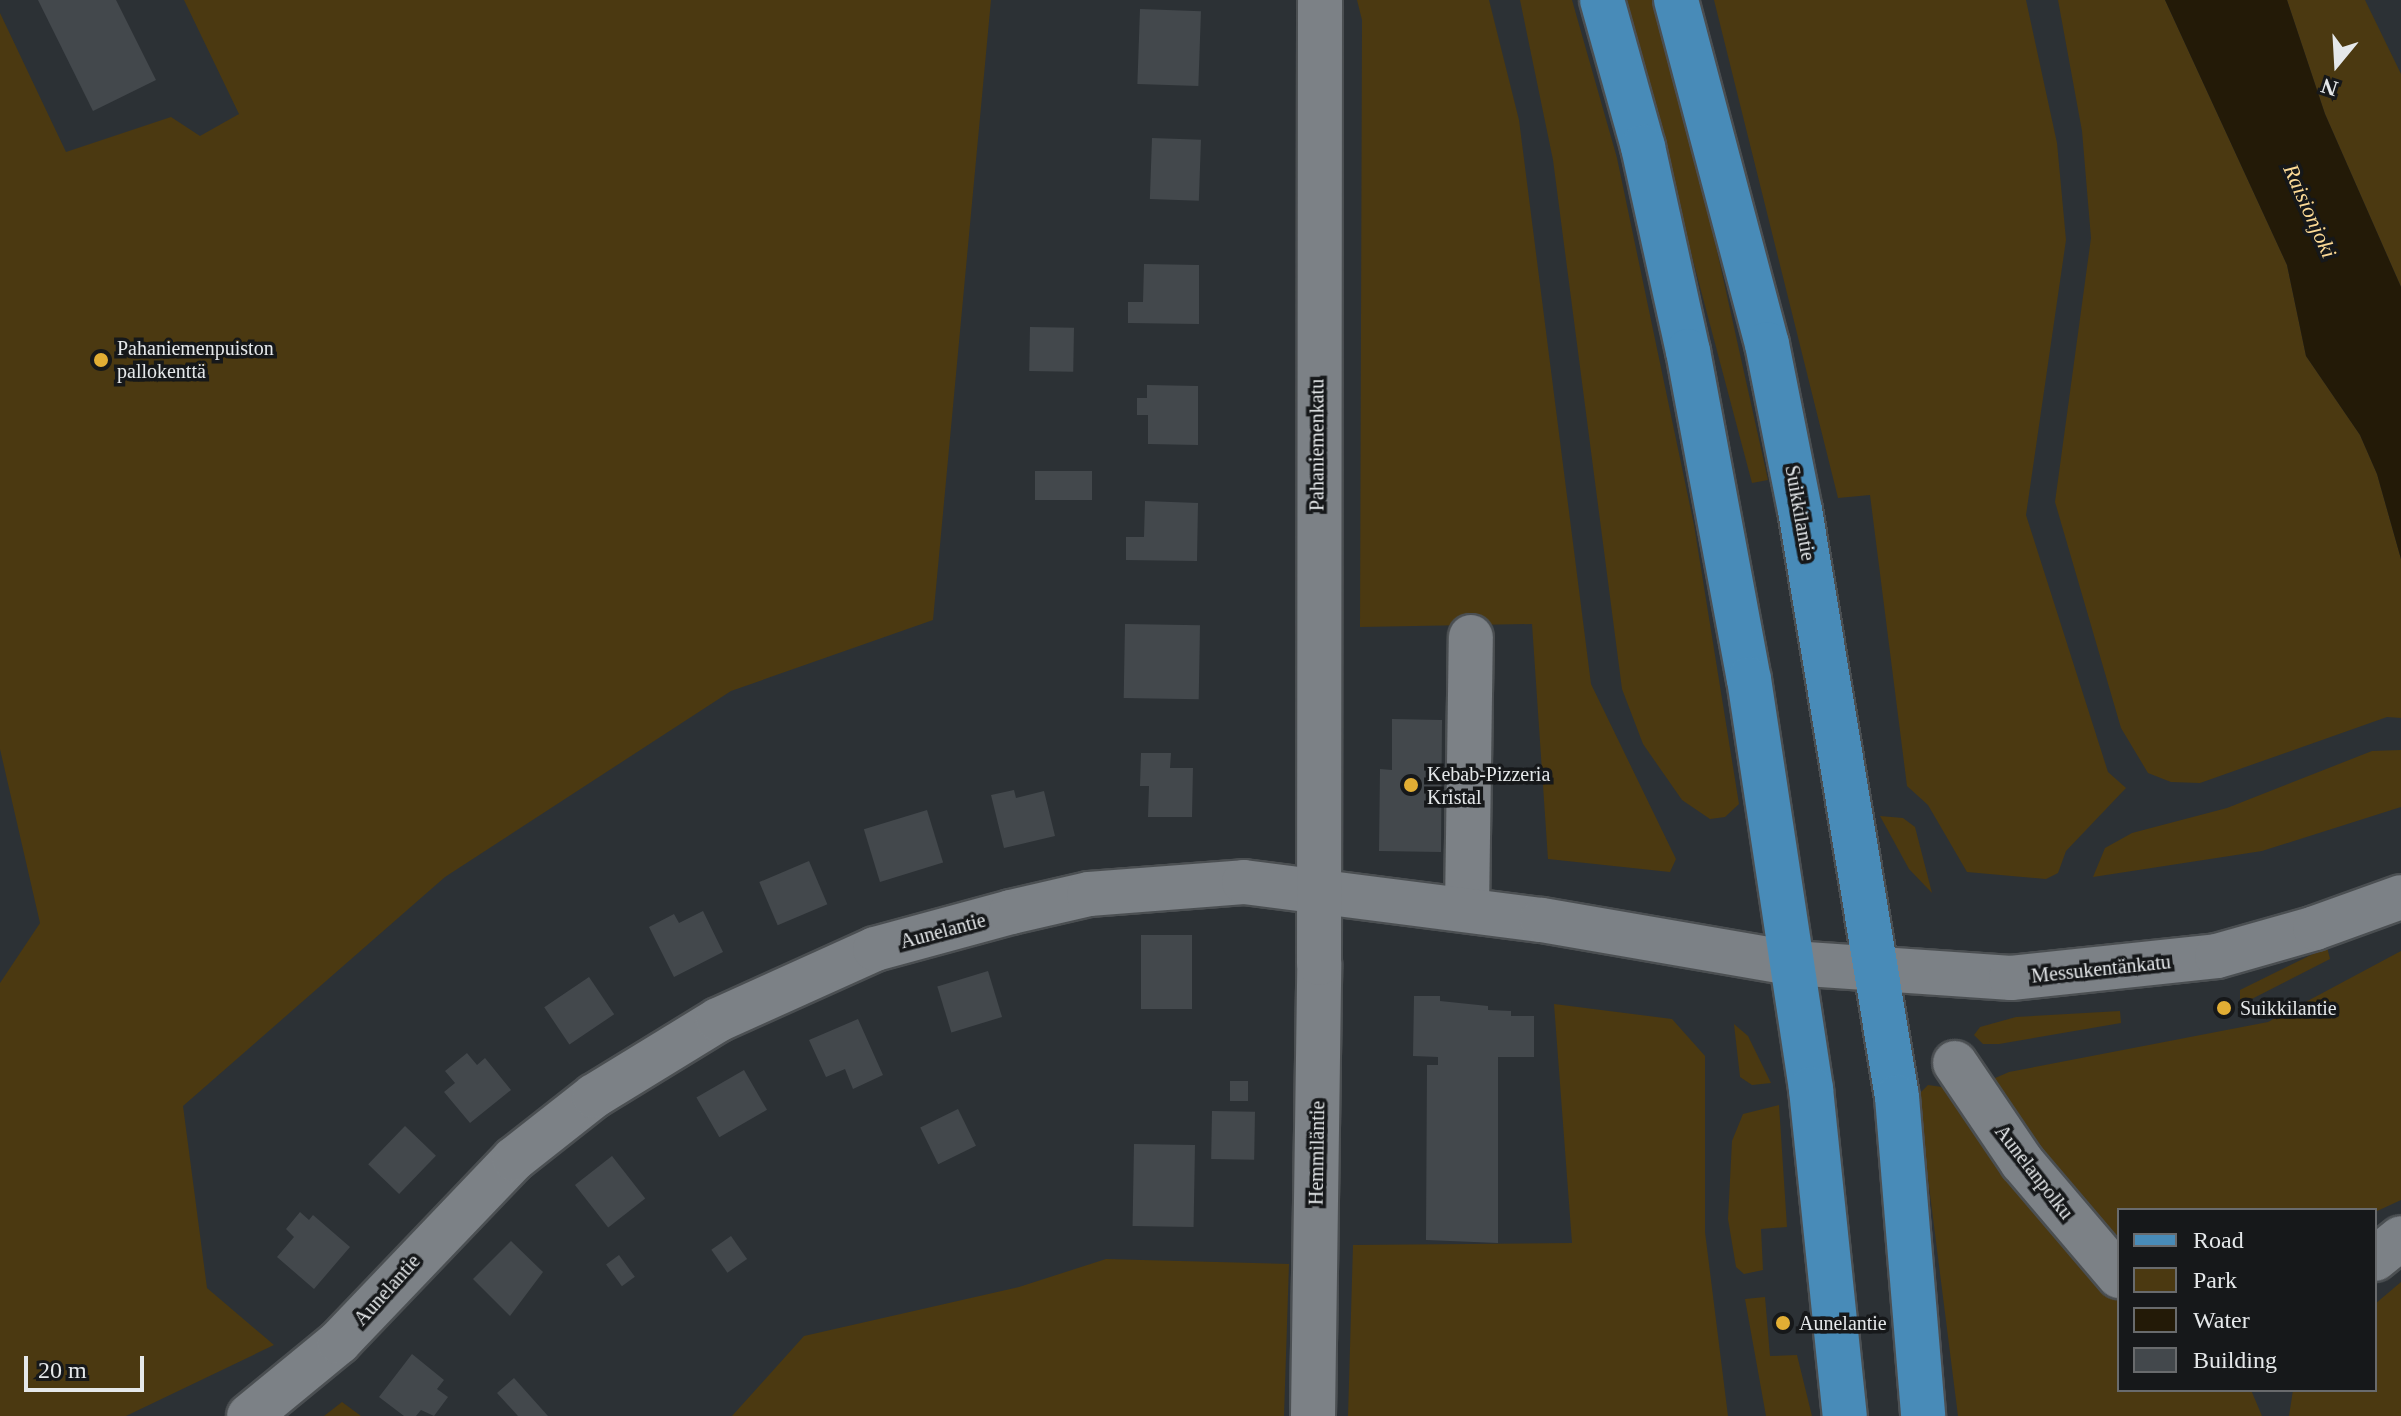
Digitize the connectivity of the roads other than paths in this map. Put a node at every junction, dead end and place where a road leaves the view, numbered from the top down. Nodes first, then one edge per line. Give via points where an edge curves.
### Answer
1 (1320, 0) edge
2 (1602, 0) edge
3 (1676, 0) edge
4 (1471, 637) dead end
5 (1319, 890) junction
6 (2391, 901) edge
7 (1467, 910) junction
8 (1792, 963) junction
9 (1876, 970) junction
10 (1955, 1063) dead end
11 (2401, 1238) edge
12 (2377, 1257) edge
13 (2117, 1274) edge
14 (249, 1416) edge
15 (1313, 1416) edge
16 (1845, 1416) edge
17 (1923, 1416) edge

1 - 5 street, Pahaniemenkatu
2 - 8 main road via 1643,147 1715,485
3 - 9 main road, Suikkilantie via 1767,344 1800,510
4 - 7 street
5 - 7 street, Aunelantie
5 - 14 street, Aunelantie via 1244,882 1089,894 875,949 718,1020 594,1096 514,1159 339,1342
5 - 15 street, Hemmiläntie
6 - 9 street, Messukentänkatu via 2261,945 2197,959 2011,978
7 - 8 street, Aunelantie
8 - 9 street, Messukentänkatu
8 - 16 main road via 1811,1089
9 - 17 main road, Suikkilantie via 1906,1182
10 - 13 street, Aunelanpolku via 2022,1162
11 - 12 street

